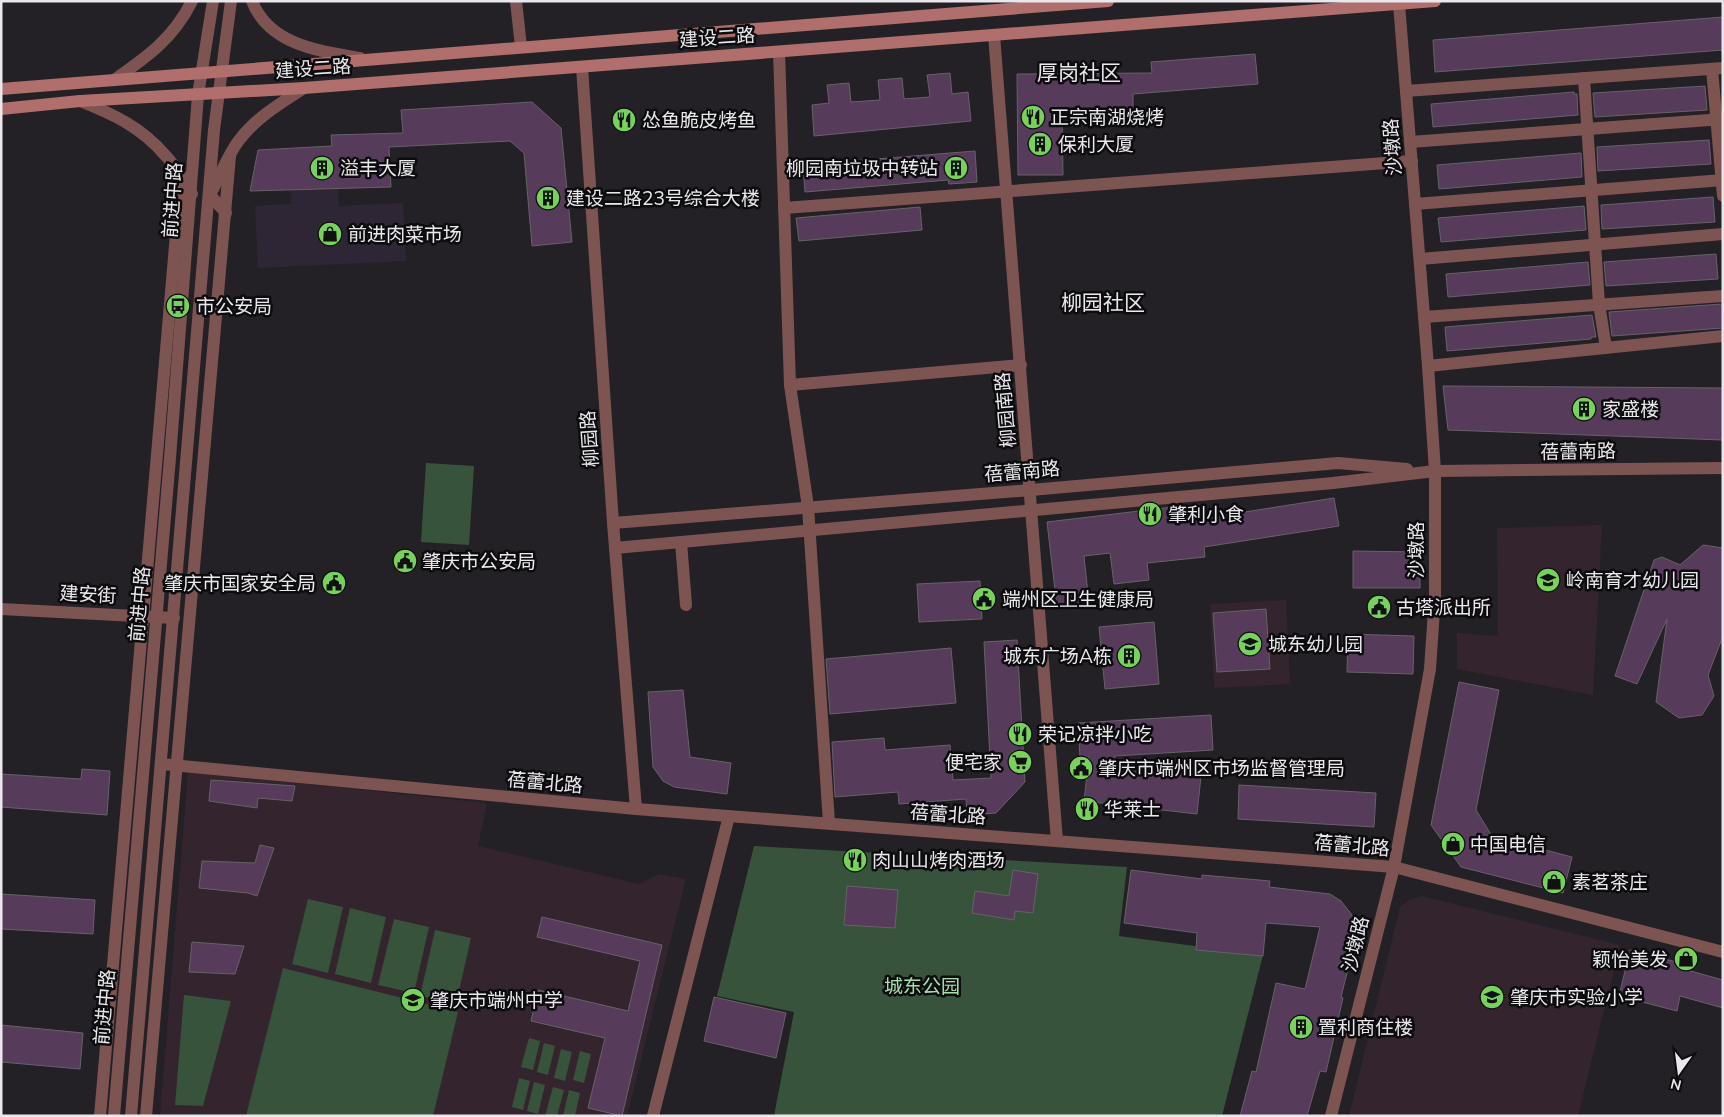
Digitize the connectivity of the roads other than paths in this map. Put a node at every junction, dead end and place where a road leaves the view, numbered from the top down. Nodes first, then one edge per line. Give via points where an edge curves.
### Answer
1 (192, 1) edge
2 (213, 1) edge
3 (231, 1) edge
4 (252, 1) edge
5 (516, 1) edge
6 (1108, 1) edge
7 (1435, 1) edge
8 (1087, 2) edge
9 (1399, 4) junction
10 (994, 35) junction
11 (521, 47) junction
12 (779, 52) junction
13 (367, 60) junction
14 (582, 67) junction
15 (1718, 68) edge
16 (202, 72) junction
17 (223, 72) junction
18 (1584, 78) junction
19 (114, 80) junction
20 (304, 88) junction
21 (1, 89) edge
22 (1406, 91) junction
23 (219, 93) junction
24 (198, 95) junction
25 (80, 101) junction
26 (1, 109) edge
27 (1720, 119) edge
28 (1587, 129) junction
29 (1410, 142) junction
30 (230, 156) junction
31 (1412, 161) junction
32 (181, 176) junction
33 (1722, 180) edge
34 (1591, 190) junction
35 (1006, 192) junction
36 (192, 194) junction
37 (210, 195) junction
38 (1723, 196) edge
39 (1415, 204) junction
40 (784, 208) junction
41 (226, 213) junction
42 (177, 223) junction
43 (1723, 234) edge
44 (1595, 245) junction
45 (1420, 259) junction
46 (1723, 296) edge
47 (1599, 304) junction
48 (1424, 317) junction
49 (1723, 336) edge
50 (1606, 348) junction
51 (1020, 365) junction
52 (1428, 366) junction
53 (790, 385) junction
54 (1723, 468) edge
55 (1435, 471) junction
56 (1031, 490) junction
57 (808, 507) junction
58 (1032, 510) junction
59 (613, 523) junction
60 (810, 530) junction
61 (681, 542) junction
62 (615, 548) junction
63 (686, 605) dead end
64 (1, 609) edge
65 (143, 616) junction
66 (156, 617) junction
67 (174, 618) junction
68 (161, 764) junction
69 (177, 766) junction
70 (636, 809) junction
71 (729, 816) junction
72 (829, 823) junction
73 (1057, 841) junction
74 (1394, 867) junction
75 (1723, 952) edge
76 (100, 1116) edge
77 (114, 1116) edge
78 (131, 1116) edge
79 (146, 1116) edge
80 (653, 1116) edge
81 (1331, 1116) edge

1 - 19 street via 170,36
2 - 16 street, 前进中路
3 - 17 street
4 - 13 street via 266,24 286,39 316,50
5 - 11 street
6 - 8 main road, 建设二路
7 - 9 main road, 建设二路
8 - 11 main road, 建设二路
9 - 10 main road, 建设二路
9 - 22 street, 沙墩路
10 - 12 main road, 建设二路
10 - 35 street, 柳园南路
11 - 13 main road, 建设二路
12 - 14 main road, 建设二路
12 - 40 street
13 - 17 main road, 建设二路
14 - 20 main road, 建设二路
14 - 59 street, 柳园路
15 - 18 street
15 - 27 street
16 - 17 main road, 建设二路
16 - 19 main road, 建设二路
16 - 24 street, 前进中路
17 - 23 street
18 - 22 street
18 - 28 street
19 - 21 main road, 建设二路
20 - 23 main road, 建设二路
20 - 30 street via 250,127
22 - 29 street, 沙墩路
23 - 24 main road, 建设二路
23 - 37 street
24 - 25 main road, 建设二路
24 - 36 street, 前进中路
25 - 26 main road, 建设二路
25 - 32 street via 133,127 165,154
27 - 28 street
27 - 33 street
28 - 29 street
28 - 34 street
29 - 31 street, 沙墩路
30 - 37 street
30 - 41 street
31 - 35 street
31 - 39 street, 沙墩路
32 - 36 street
32 - 42 street, 前进中路
33 - 34 street
33 - 38 street
34 - 39 street
34 - 44 street
35 - 40 street
35 - 51 street, 柳园南路
36 - 42 street
36 - 66 street, 前进中路
37 - 41 street
37 - 67 street
39 - 45 street, 沙墩路
40 - 53 street
41 - 69 street
42 - 65 street, 前进中路
43 - 44 street
44 - 45 street
44 - 47 street
45 - 48 street, 沙墩路
46 - 47 street
47 - 48 street
47 - 50 street
48 - 52 street, 沙墩路
49 - 50 street
50 - 52 street
51 - 53 street
51 - 56 street, 柳园南路
52 - 55 street, 沙墩路
53 - 57 street
54 - 55 street, 蓓蕾南路
55 - 56 street, 蓓蕾南路 via 1338,463
55 - 58 street, 蓓蕾南路
55 - 74 street, 沙墩路 via 1435,596 1430,670
56 - 57 street, 蓓蕾南路
56 - 58 street, 柳园南路
57 - 59 street, 蓓蕾南路
57 - 60 street
58 - 60 street, 蓓蕾南路
58 - 73 street, 柳园南路
59 - 62 street, 柳园路
60 - 61 street, 蓓蕾南路
60 - 72 street
61 - 62 street, 蓓蕾南路
61 - 63 street
62 - 70 street, 柳园路
64 - 65 street, 建安街
65 - 66 street, 建安街
65 - 76 street, 前进中路
66 - 67 street, 建安街
66 - 77 street, 前进中路
67 - 68 street
68 - 69 street, 蓓蕾北路
68 - 78 street
69 - 70 street, 蓓蕾北路
69 - 79 street
70 - 71 street, 蓓蕾北路
71 - 72 street, 蓓蕾北路
71 - 80 street
72 - 73 street, 蓓蕾北路
73 - 74 street, 蓓蕾北路
74 - 75 street, 蓓蕾北路
74 - 81 street, 沙墩路

